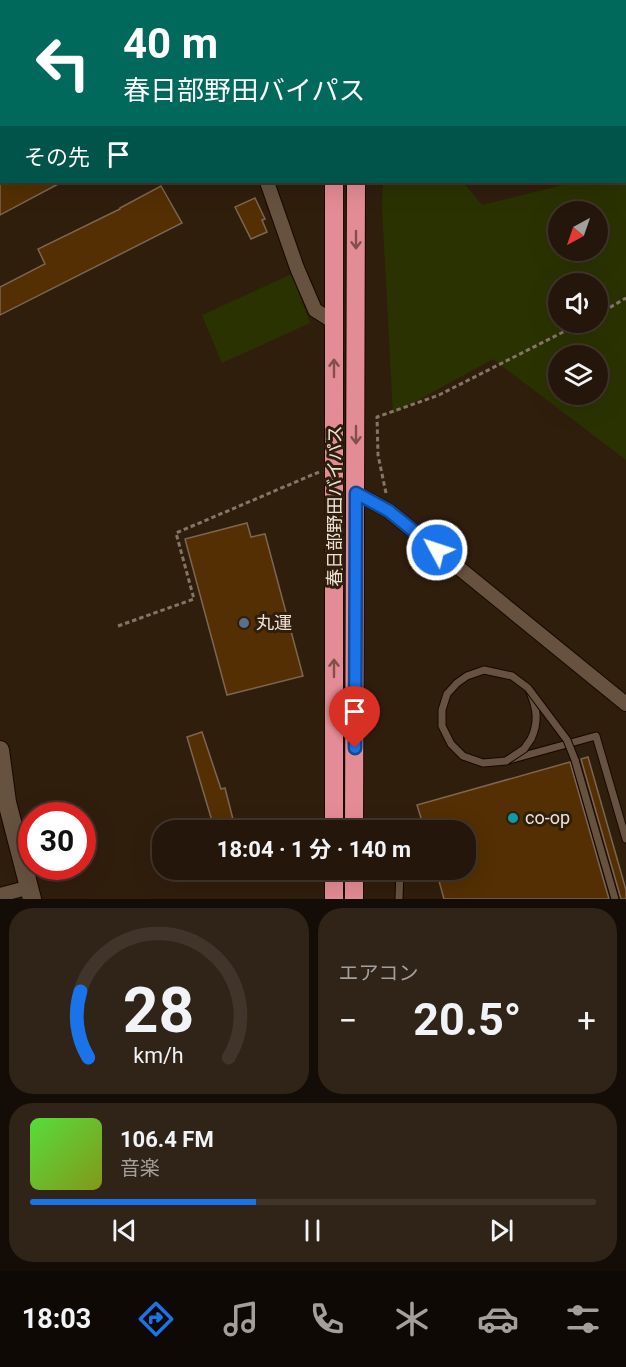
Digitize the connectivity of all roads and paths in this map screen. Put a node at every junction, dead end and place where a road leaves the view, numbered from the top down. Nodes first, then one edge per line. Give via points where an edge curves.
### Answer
1 (267, 183) edge
2 (334, 183) edge
3 (357, 183) edge
4 (626, 298) edge
5 (608, 309) edge
6 (334, 322) junction
7 (561, 333) edge
8 (334, 465) junction
9 (356, 493) junction
10 (389, 511) junction
11 (118, 626) dead end
12 (528, 688) junction
13 (626, 704) edge
14 (355, 727) junction
15 (0, 750) edge
16 (506, 761) junction
17 (334, 820) edge
18 (354, 820) edge
19 (367, 820) edge
20 (626, 839) edge
21 (334, 880) edge
22 (354, 880) edge
23 (400, 880) edge
24 (31, 893) edge
25 (0, 895) edge
26 (333, 899) edge
27 (354, 899) edge
28 (399, 899) edge
29 (615, 899) edge

1 - 6 street via 315,310
2 - 6 highway, 春日部野田バイパス
3 -> 9 highway, 春日部野田バイパス
4 - 5 path
8 -> 6 highway, 春日部野田バイパス
7 - 10 path via 439,395 377,417 378,455
8 - 11 path via 176,533 194,599
17 -> 8 highway, 春日部野田バイパス
9 - 10 street
9 - 14 highway, 春日部野田バイパス
10 - 13 street
12 - 16 lane, bridge via 537,709 534,734 524,749
12 - 16 lane, bridge via 512,676 484,670 457,683 447,694 442,710 442,726 463,756 483,763
12 - 29 lane, bridge via 567,740
14 - 18 highway, 春日部野田バイパス
14 - 19 highway via 367,794
15 - 24 street via 7,802
16 - 20 lane via 596,736
21 - 26 highway
22 - 27 highway
23 - 28 lane
24 - 25 street

